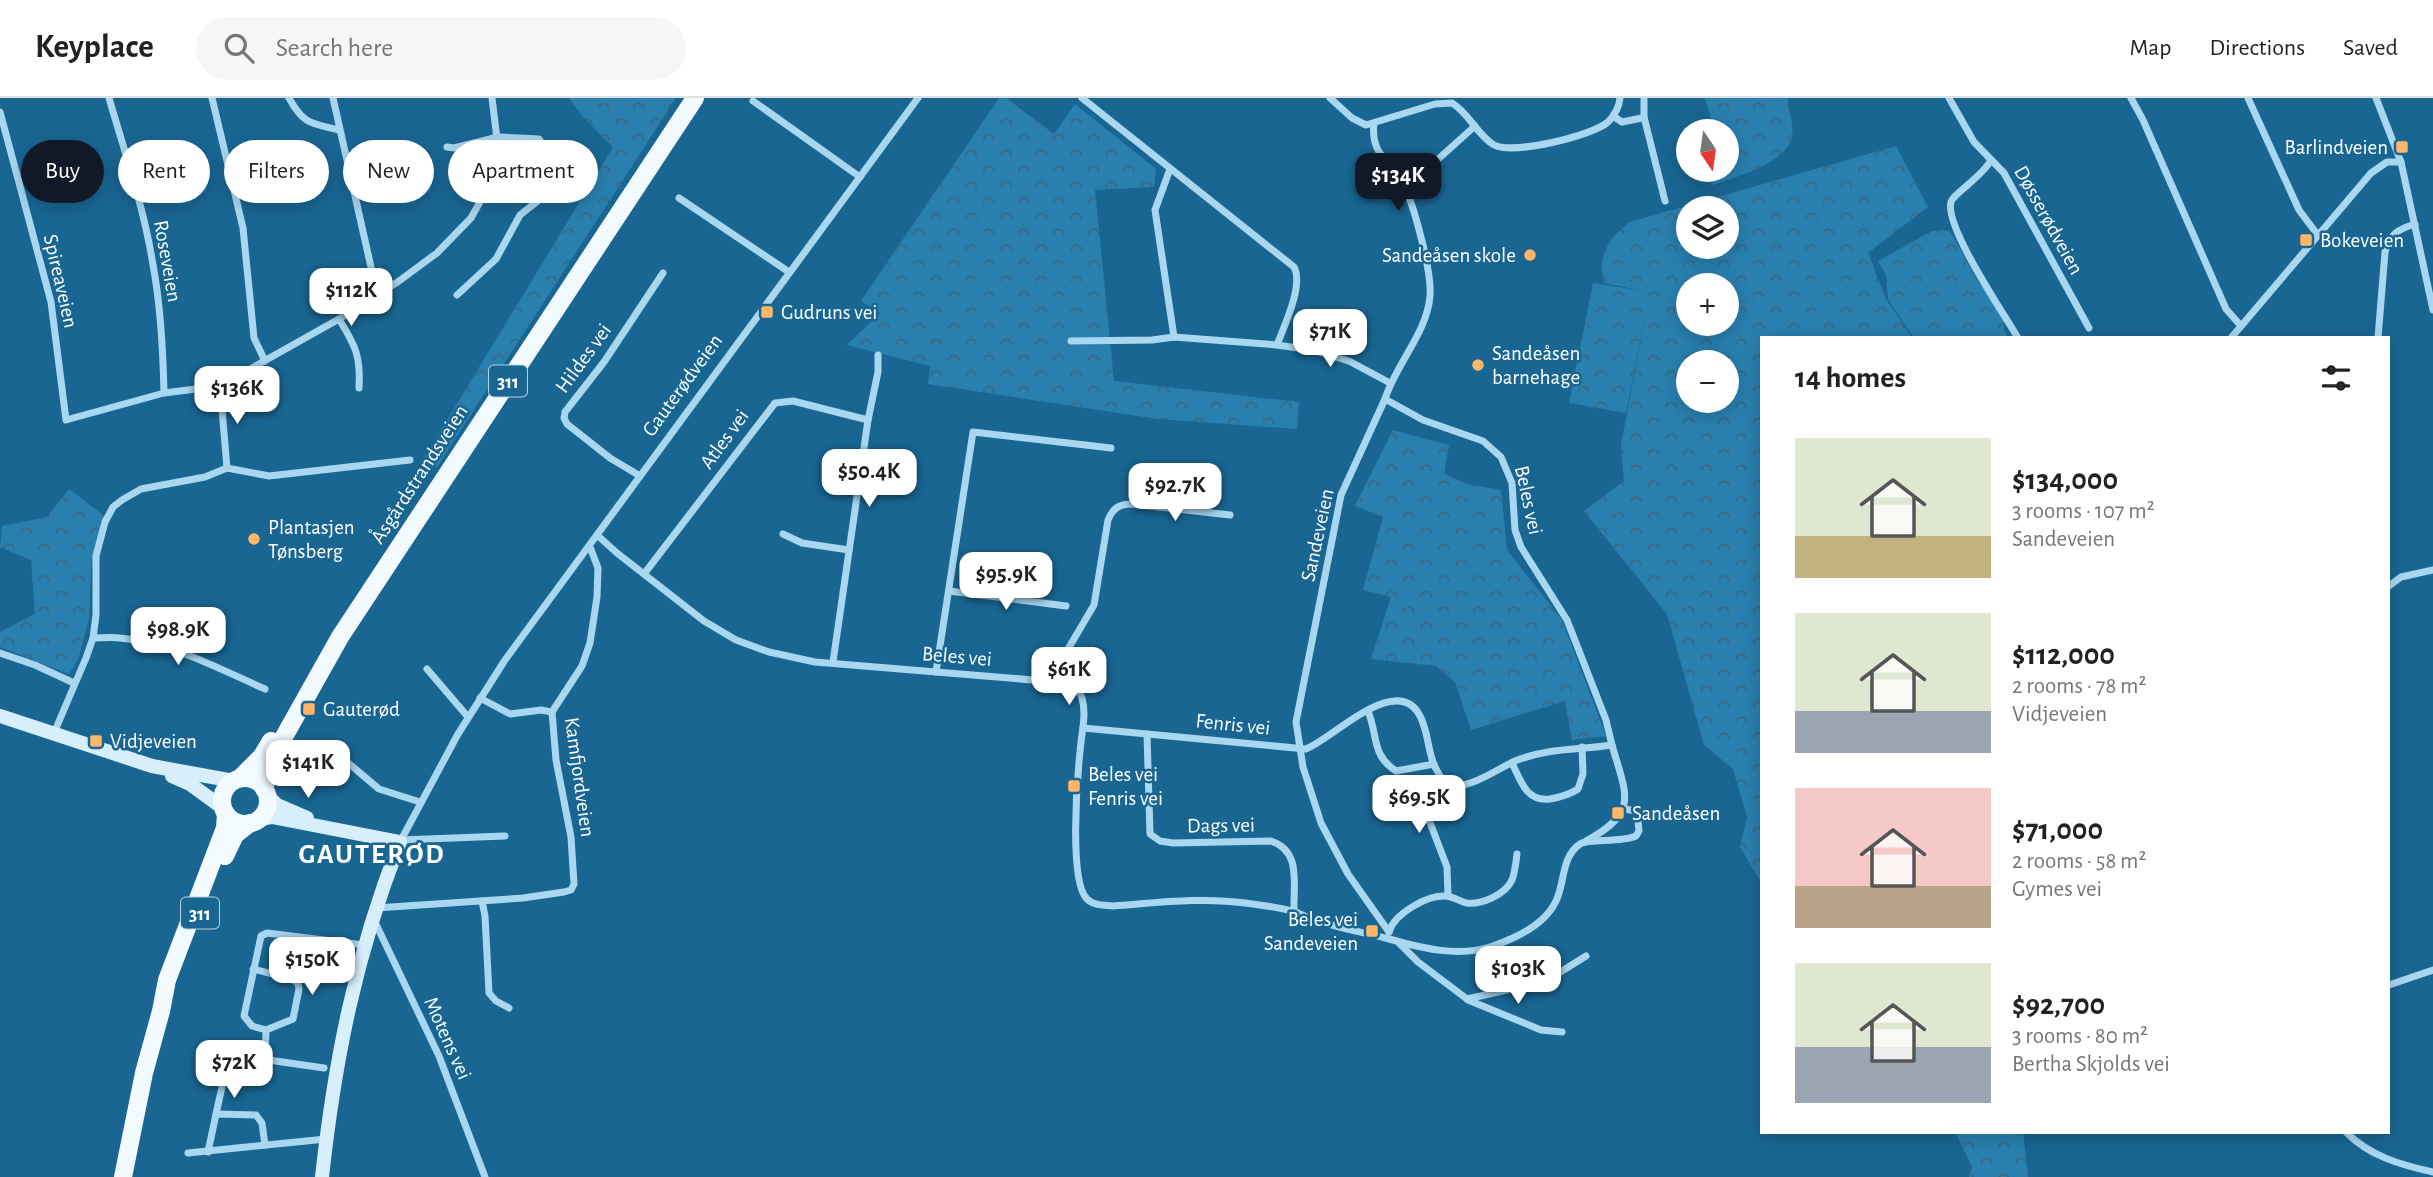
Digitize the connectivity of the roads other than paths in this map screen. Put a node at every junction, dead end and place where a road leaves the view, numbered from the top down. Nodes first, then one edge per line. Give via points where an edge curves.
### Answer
1 (109, 98) edge
2 (212, 98) edge
3 (289, 98) edge
4 (333, 98) edge
5 (492, 98) edge
6 (695, 98) edge
7 (918, 98) edge
8 (1082, 98) edge
9 (1330, 98) edge
10 (1620, 98) edge
11 (1644, 98) edge
12 (1949, 98) edge
13 (2131, 98) edge
14 (2248, 98) edge
15 (2376, 98) edge
16 (753, 101) dead end
17 (0, 112) edge
18 (1613, 116) junction
19 (1644, 117) junction
20 (1374, 123) junction
21 (1475, 126) junction
22 (339, 130) junction
23 (498, 136) junction
24 (447, 147) dead end
25 (1991, 160) junction
26 (2401, 162) junction
27 (1170, 169) junction
28 (860, 177) junction
29 (1404, 186) junction
30 (679, 198) dead end
31 (1665, 201) dead end
32 (2415, 224) junction
33 (2317, 234) junction
34 (789, 272) junction
35 (663, 273) dead end
36 (380, 293) junction
37 (457, 295) dead end
38 (2433, 310) edge
39 (339, 319) junction
40 (2241, 326) junction
41 (2089, 328) dead end
42 (2017, 336) edge
43 (2233, 336) edge
44 (2378, 336) edge
45 (1174, 338) junction
46 (1071, 341) dead end
47 (1277, 345) junction
48 (878, 355) dead end
49 (265, 361) junction
50 (1390, 383) junction
51 (220, 386) junction
52 (359, 388) dead end
53 (164, 393) junction
54 (1385, 399) junction
55 (868, 420) junction
56 (1111, 448) dead end
57 (410, 460) dead end
58 (228, 468) junction
59 (640, 476) junction
60 (1230, 515) dead end
61 (783, 534) dead end
62 (597, 535) junction
63 (590, 547) junction
64 (849, 550) junction
65 (2433, 570) edge
66 (645, 574) junction
67 (2390, 585) edge
68 (949, 591) junction
69 (1066, 606) dead end
70 (93, 638) junction
71 (0, 653) edge
72 (833, 663) junction
73 (322, 666) junction
74 (427, 669) dead end
75 (936, 672) junction
76 (1061, 682) junction
77 (74, 683) junction
78 (265, 689) dead end
79 (480, 698) junction
80 (1368, 711) junction
81 (552, 712) junction
82 (0, 716) edge
83 (468, 717) junction
84 (1083, 728) junction
85 (54, 733) junction
86 (1147, 734) junction
87 (1609, 745) junction
88 (328, 746) dead end
89 (1582, 747) junction
90 (1299, 748) junction
91 (1512, 763) junction
92 (1434, 764) junction
93 (152, 766) junction
94 (237, 779) junction
95 (1445, 784) junction
96 (266, 792) junction
97 (420, 802) junction
98 (1624, 809) junction
99 (224, 811) junction
100 (253, 822) junction
101 (335, 829) junction
102 (505, 836) dead end
103 (400, 841) junction
104 (1585, 841) junction
105 (1517, 853) dead end
106 (1448, 896) junction
107 (482, 901) junction
108 (1294, 911) junction
109 (374, 912) junction
110 (1393, 938) junction
111 (364, 944) junction
112 (1586, 956) dead end
113 (253, 969) junction
114 (2433, 970) edge
115 (2390, 985) edge
116 (1467, 999) junction
117 (509, 1007) dead end
118 (161, 1011) junction
119 (266, 1030) junction
120 (1562, 1032) dead end
121 (265, 1059) junction
122 (324, 1068) dead end
123 (216, 1114) junction
124 (2348, 1134) edge
125 (326, 1139) junction
126 (265, 1145) junction
127 (208, 1152) junction
128 (188, 1153) dead end
129 (2433, 1172) edge
130 (123, 1177) edge
131 (322, 1177) edge
132 (485, 1177) edge

1 - 53 street, Roseveien via 153,264
2 - 49 street via 243,228 254,338
3 - 22 street via 306,121
4 - 22 street
5 - 23 street
6 - 73 main road, Åsgårdstrandsveien / 311
7 - 28 street, Gauterødveien
8 - 27 street
9 - 20 street via 1362,124
10 - 18 street
11 - 19 street
12 - 25 street, Døsserødveien via 1974,142
13 - 40 street via 2226,309
14 - 33 street via 2299,209
15 - 26 street
16 - 28 street
17 - 53 street, Spireaveien via 51,302 66,420
18 - 19 street via 1622,122
18 - 21 street via 1582,134 1516,148 1492,144
19 - 31 street
20 - 21 street via 1447,102
20 - 29 street, Sandeveien via 1372,136 1378,154
21 - 29 street
22 - 36 street
23 - 24 street
23 - 36 street via 491,182 471,218 437,253
23 - 37 street via 539,139 544,144 539,200 520,215 496,259
25 - 41 street, Døsserødveien via 2004,173
25 - 42 street via 1978,178 1954,196 1950,209 1976,269
26 - 32 street
26 - 33 street via 2380,165
27 - 45 street via 1155,210
27 - 47 street via 1294,267 1296,289
28 - 34 street, Gauterødveien
29 - 50 street, Sandeveien via 1430,293 1425,319
30 - 34 street
32 - 38 street
32 - 44 street via 2389,239
33 - 40 street
34 - 59 street, Gauterødveien
35 - 59 street, Hildes vei via 564,418 610,458
36 - 39 street
39 - 49 street
39 - 52 street via 357,351
40 - 43 street
45 - 46 street
45 - 47 street
47 - 50 street via 1340,358
48 - 55 street
49 - 51 street
50 - 54 street, Sandeveien
51 - 53 street
51 - 58 street
54 - 87 street, Beles vei via 1423,420 1483,441 1502,457 1512,484 1515,530 1521,547 1567,620 1606,720
54 - 90 street, Sandeveien via 1341,495 1298,703
55 - 64 street
55 - 66 street, Atles vei via 793,401 775,403
56 - 68 street via 974,432
57 - 58 street via 269,476
58 - 70 street via 141,489 113,508 96,556
59 - 62 street, Gauterødveien
60 - 76 street via 1132,503 1111,510 1094,605 1068,649
61 - 64 street
62 - 63 street, Gauterødveien
62 - 66 street, Beles vei
63 - 79 street, Gauterødveien
63 - 81 street, Kamfjordveien via 598,568 589,650
64 - 72 street
65 - 67 street
66 - 72 street, Beles vei via 736,640 794,659
68 - 69 street
68 - 75 street
70 - 77 street
70 - 78 street via 120,638 175,650
71 - 77 street
72 - 75 street, Beles vei
73 - 94 main road, Åsgårdstrandsveien / 311 via 300,692 262,756
73 - 96 main road, Åsgårdstrandsveien / 311 via 271,760
74 - 83 street
75 - 76 street, Beles vei
76 - 84 street via 1069,682 1080,693
77 - 85 street
79 - 81 street via 510,714
79 - 83 street, Gauterødveien
80 - 90 street, Fenris vei via 1319,744
80 - 92 street via 1386,764 1396,771
80 - 92 street, Fenris vei via 1392,700 1409,704 1421,717
81 - 107 street, Kamfjordveien via 575,884 571,890 552,894
82 - 85 main road
83 - 97 street, Gauterødveien
84 - 86 street, Fenris vei
84 - 108 street via 1076,837 1078,881 1090,902 1113,906 1225,900
85 - 93 main road
86 - 90 street, Fenris vei
86 - 108 street, Dags vei via 1150,834 1173,843 1279,844 1292,857
87 - 89 street
87 - 98 street, Beles vei via 1626,802
88 - 97 street via 379,789
89 - 91 street via 1546,751
89 - 91 street via 1583,774 1578,789 1563,797 1546,800 1526,792
90 - 110 street, Sandeveien via 1329,840
91 - 95 street via 1465,784
92 - 95 street, Fenris vei
93 - 94 main road
93 - 99 main road via 190,784
94 - 96 main road via 253,779
94 - 99 main road, Åsgårdstrandsveien / 311 via 222,797
95 - 106 street via 1430,808 1429,820 1447,866
96 - 100 main road, Åsgårdstrandsveien / 311 via 266,809
96 - 101 main road via 277,805
97 - 103 street, Gauterødveien
98 - 104 street via 1614,823
98 - 104 street, Beles vei via 1637,811 1636,836
99 - 100 main road via 237,823
99 - 118 main road, Åsgårdstrandsveien / 311 via 225,828 167,981
100 - 101 main road via 272,817
100 - 118 main road, Åsgårdstrandsveien / 311 via 235,835
101 - 103 main road
102 - 103 street
103 - 109 main road, Gauterødveien
104 - 110 street via 1568,859 1549,913 1522,933 1471,951 1434,950
105 - 106 street via 1512,881 1496,895 1468,903
106 - 110 street via 1410,908 1391,926
107 - 109 street, Kamfjordveien
107 - 117 street via 489,992
108 - 110 street
109 - 111 main road, Gauterødveien
109 - 132 street, Motens vei via 439,1056
110 - 116 street, Sandeveien
111 - 113 street via 267,933 259,939
111 - 125 main road, Gauterødveien via 340,1043
112 - 116 street via 1546,981
113 - 119 street via 244,1019
113 - 119 street via 298,983 293,1019
114 - 115 street
116 - 120 street, Sandeveien via 1532,1027
118 - 130 main road, Åsgårdstrandsveien / 311
119 - 121 street
121 - 122 street
121 - 123 street via 230,1057
123 - 126 street via 256,1115
123 - 127 street
124 - 129 street via 2382,1158
125 - 126 street
125 - 131 main road, Gauterødveien
126 - 127 street
127 - 128 street

